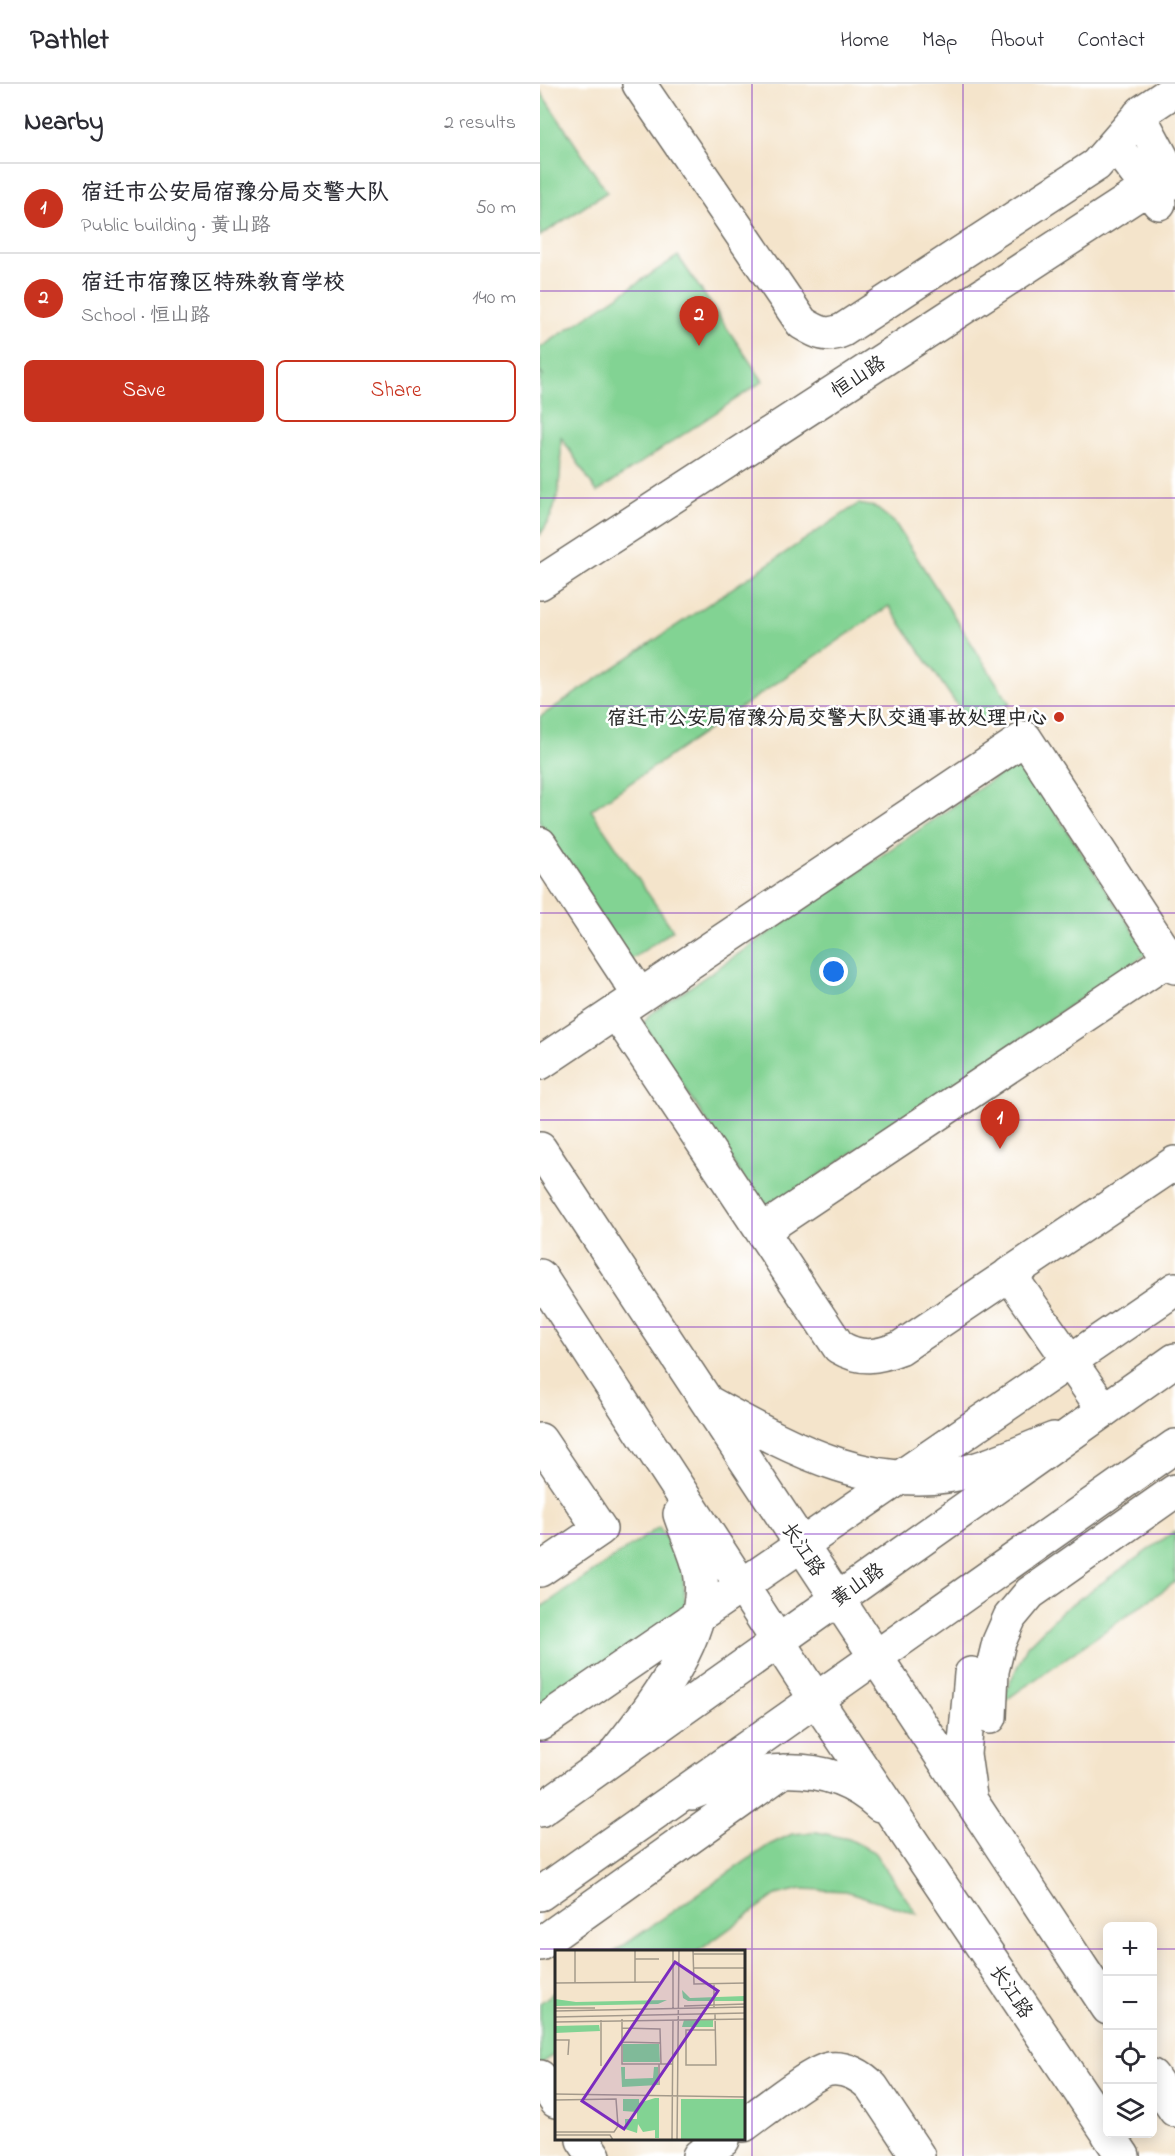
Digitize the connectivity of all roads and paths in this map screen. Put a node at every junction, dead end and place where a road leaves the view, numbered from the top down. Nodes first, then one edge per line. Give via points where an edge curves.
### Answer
1 (639, 84) edge
2 (1175, 90) edge
3 (1139, 115) junction
4 (1115, 145) junction
5 (1167, 185) edge
6 (540, 583) edge
7 (540, 606) edge
8 (540, 844) edge
9 (1172, 963) edge
10 (628, 1004) junction
11 (540, 1063) edge
12 (540, 1149) edge
13 (1175, 1163) edge
14 (762, 1231) junction
15 (1009, 1274) junction
16 (540, 1276) edge
17 (1175, 1289) edge
18 (1175, 1360) edge
19 (1071, 1362) junction
20 (706, 1401) junction
21 (1104, 1410) junction
22 (1075, 1430) junction
23 (540, 1440) edge
24 (1175, 1446) edge
25 (662, 1465) junction
26 (898, 1479) junction
27 (1175, 1491) edge
28 (1056, 1529) junction
29 (801, 1545) junction
30 (540, 1570) edge
31 (742, 1586) junction
32 (836, 1598) junction
33 (696, 1617) junction
34 (777, 1640) junction
35 (873, 1656) junction
36 (815, 1698) junction
37 (990, 1717) dead end
38 (540, 1724) edge
39 (612, 1758) junction
40 (783, 1771) junction
41 (668, 1803) junction
42 (971, 1803) junction
43 (540, 1810) edge
44 (901, 1826) junction
45 (540, 1894) edge
46 (540, 1944) edge
47 (1103, 2002) edge
48 (540, 2077) edge
49 (1157, 2083) edge
50 (555, 2100) edge
51 (1175, 2110) edge
52 (746, 2124) edge
53 (1103, 2126) edge
54 (1111, 2138) edge
55 (584, 2141) edge
56 (720, 2141) edge
57 (594, 2156) edge
58 (699, 2156) edge
59 (918, 2156) edge
60 (1123, 2156) edge

1 - 4 street via 802,323 820,334 843,330 1096,165
2 - 3 street
3 - 4 street
3 - 5 street
4 - 5 street
5 - 6 street, 恒山路
5 - 7 street, 恒山路
8 - 10 street
9 - 10 street via 1025,738
9 - 14 street
10 - 11 street
10 - 14 street
12 - 20 street, 长江路
13 - 15 street
14 - 15 street via 839,1347 869,1358 900,1348
15 - 19 street
16 - 25 street, 长江路
17 - 19 street
18 - 21 street, 黄山路
19 - 21 street
19 - 26 street
20 - 26 street via 781,1443 824,1461
20 - 29 street, 长江路
21 - 22 street, 黄山路
22 - 26 street via 976,1469
22 - 32 street, 黄山路
23 - 30 street via 600,1529
24 - 28 street
25 - 31 street, 长江路
25 - 33 street via 700,1572 701,1596
26 - 29 street
27 - 37 street via 1023,1601 1010,1617 999,1642 992,1671
28 - 35 street
28 - 42 street via 1002,1591 977,1637 964,1754
29 - 31 street
29 - 32 street, 长江路
31 - 33 street
31 - 34 street, 长江路
32 - 34 street, 黄山路
32 - 35 street, 长江路
33 - 38 street
33 - 39 street via 682,1656 660,1696
34 - 36 street, 长江路
34 - 39 street, 黄山路
35 - 36 street
35 - 42 street, 长江路
36 - 41 street
36 - 44 street, 长江路
39 - 43 street, 黄山路
40 - 41 street via 730,1778
40 - 44 street via 842,1780 866,1792
40 - 46 street
41 - 45 street
42 - 47 street, 长江路
44 - 53 street, 长江路
48 - 50 street
49 - 51 street
52 - 59 street via 819,2072 841,2070 863,2078 872,2087
54 - 60 street, 长江路
55 - 57 street
56 - 58 street

